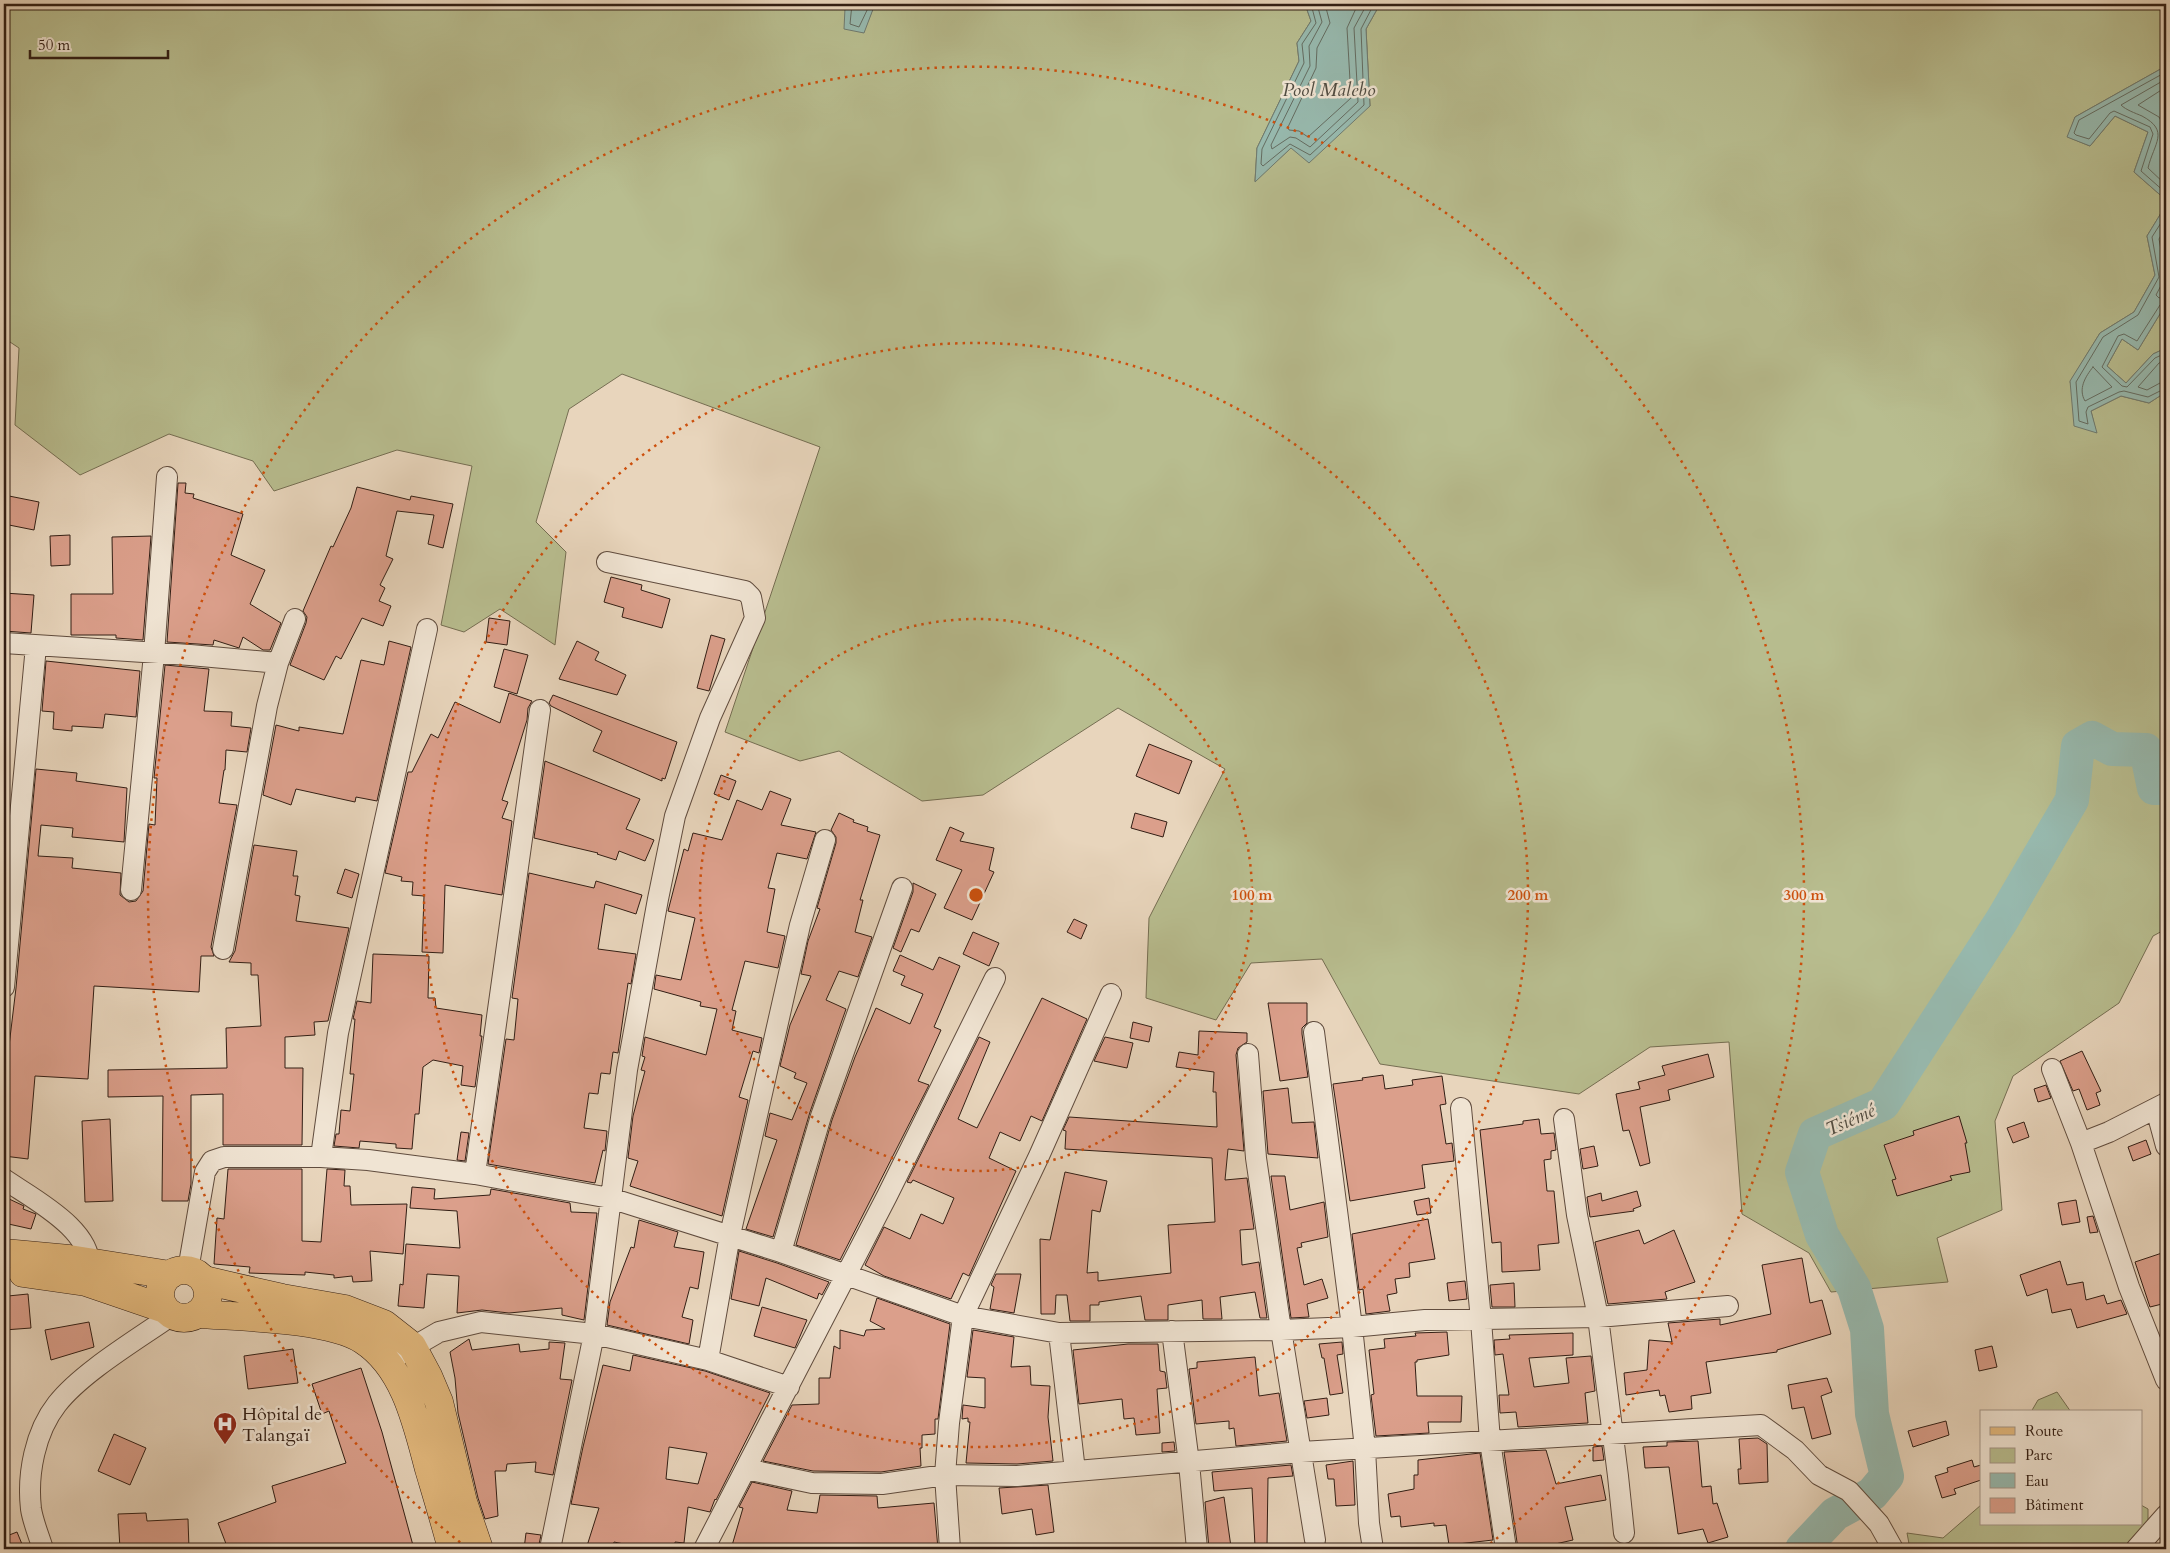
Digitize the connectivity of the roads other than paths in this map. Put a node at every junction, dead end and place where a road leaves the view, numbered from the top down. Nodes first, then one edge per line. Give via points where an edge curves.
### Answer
1 (167, 477) dead end
2 (607, 562) dead end
3 (295, 619) dead end
4 (426, 629) dead end
5 (4, 643) edge
6 (36, 646) junction
7 (154, 654) junction
8 (278, 664) junction
9 (540, 710) dead end
10 (826, 840) dead end
11 (902, 888) dead end
12 (131, 890) dead end
13 (223, 949) dead end
14 (994, 978) dead end
15 (4, 987) edge
16 (1111, 994) dead end
17 (1314, 1032) dead end
18 (1248, 1054) dead end
19 (2052, 1069) dead end
20 (2161, 1106) edge
21 (1461, 1108) dead end
22 (1564, 1120) dead end
23 (2081, 1143) junction
24 (2166, 1146) edge
25 (320, 1157) junction
26 (474, 1174) junction
27 (4, 1179) edge
28 (610, 1198) junction
29 (730, 1235) junction
30 (781, 1252) junction
31 (4, 1253) edge
32 (4, 1271) edge
33 (88, 1272) junction
34 (187, 1275) junction
35 (847, 1275) junction
36 (1728, 1306) dead end
37 (168, 1312) junction
38 (199, 1314) junction
39 (963, 1316) junction
40 (1598, 1318) junction
41 (1481, 1320) junction
42 (1352, 1327) junction
43 (1281, 1330) junction
44 (1172, 1331) junction
45 (1059, 1333) junction
46 (594, 1334) junction
47 (412, 1346) junction
48 (708, 1360) junction
49 (387, 1362) junction
50 (2166, 1380) edge
51 (789, 1387) junction
52 (1613, 1434) junction
53 (1490, 1441) junction
54 (1365, 1449) junction
55 (1301, 1452) junction
56 (1190, 1462) junction
57 (746, 1469) junction
58 (1075, 1471) junction
59 (945, 1476) junction
60 (2166, 1515) edge
61 (1624, 1533) dead end
62 (1315, 1540) dead end
63 (42, 1549) edge
64 (452, 1549) edge
65 (479, 1549) edge
66 (550, 1549) edge
67 (704, 1549) edge
68 (950, 1549) edge
69 (1197, 1549) edge
70 (1373, 1549) edge
71 (1506, 1549) edge
72 (1893, 1549) edge
73 (2136, 1549) edge

1 - 7 street
2 - 28 street via 745,591 751,597 755,618 710,718 676,816 627,1070
3 - 8 street
4 - 25 street via 338,1033
5 - 6 street
6 - 7 street
6 - 15 street
7 - 8 street
7 - 12 street
8 - 13 street via 265,715
9 - 26 street
10 - 29 street via 800,925
11 - 30 street via 821,1116
14 - 35 street
16 - 39 street
17 - 42 street
18 - 43 street via 1256,1158
19 - 23 street
20 - 23 street
20 - 24 street
21 - 41 street
22 - 40 street via 1577,1215
23 - 50 street via 2129,1287
25 - 26 street
25 - 34 street via 224,1157 212,1161 205,1172
26 - 28 street
27 - 33 street via 63,1219 82,1241
28 - 29 street
28 - 46 street
29 - 30 street
29 - 48 street
30 - 35 street
31 - 33 main road
32 - 33 main road
33 - 34 main road
33 - 37 main road
34 - 37 main road via 164,1282 161,1300
34 - 38 main road via 208,1288 205,1307
34 - 47 main road via 345,1309 384,1324
35 - 39 street
35 - 51 street
36 - 40 street
37 - 38 main road via 181,1319
37 - 63 street via 85,1376 57,1403 42,1428 32,1471 31,1510
38 - 49 main road via 277,1319 334,1329 363,1340
39 - 45 street
39 - 59 street
40 - 41 street
40 - 52 street
41 - 42 street via 1425,1320
41 - 53 street
42 - 43 street
42 - 54 street
43 - 44 street
43 - 55 street
44 - 45 street
44 - 56 street
45 - 58 street
46 - 47 street via 481,1322 438,1332
46 - 48 street
46 - 66 street
47 - 49 street
47 - 65 main road via 438,1402 463,1502
48 - 51 street
49 - 64 main road via 413,1412
51 - 57 street
52 - 53 street
52 - 61 street
52 - 72 street via 1761,1425 1794,1450 1819,1475 1849,1491 1879,1524
53 - 54 street
53 - 71 street
54 - 55 street
54 - 70 street
55 - 56 street
55 - 62 street
56 - 58 street
56 - 69 street
57 - 59 street via 812,1483 882,1484
57 - 67 street
58 - 59 street via 1017,1476
59 - 68 street
60 - 73 street

